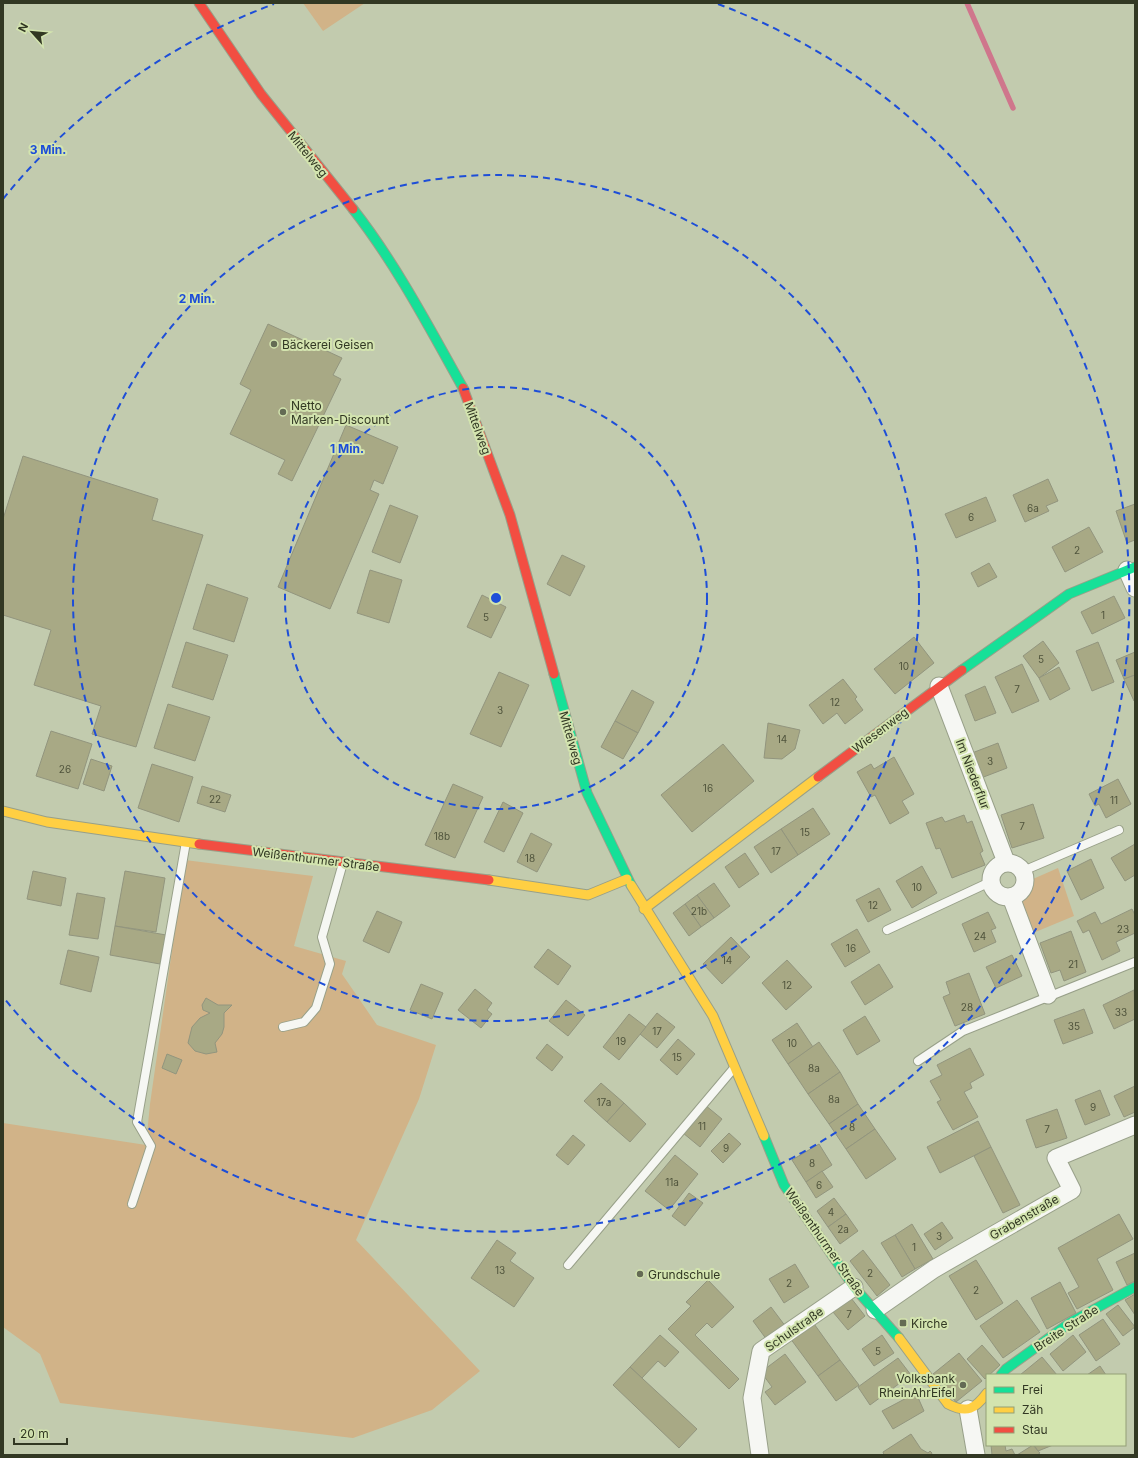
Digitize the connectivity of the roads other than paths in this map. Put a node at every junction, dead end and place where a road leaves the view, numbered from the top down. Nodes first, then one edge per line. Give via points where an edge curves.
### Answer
1 (199, 3) edge
2 (1131, 568) edge
3 (1135, 588) edge
4 (939, 686) junction
5 (3, 811) edge
6 (1119, 830) dead end
7 (186, 842) junction
8 (343, 862) junction
9 (1006, 862) junction
10 (1023, 871) junction
11 (627, 879) junction
12 (990, 882) junction
13 (1011, 897) junction
14 (644, 909) junction
15 (887, 930) dead end
16 (1135, 962) edge
17 (1048, 995) junction
18 (283, 1027) dead end
19 (918, 1061) dead end
20 (735, 1066) junction
21 (1135, 1125) edge
22 (132, 1204) dead end
23 (568, 1265) dead end
24 (854, 1287) junction
25 (1135, 1287) edge
26 (875, 1310) junction
27 (1002, 1374) edge
28 (986, 1394) edge
29 (968, 1410) junction
30 (760, 1455) edge
31 (976, 1455) edge

1 - 11 street, Mittelweg via 261,94 365,225 419,309 467,396 510,515 587,793
2 - 3 street
2 - 4 street, Wiesenweg via 1069,594
4 - 9 street, Im Niederflur
4 - 14 street, Wiesenweg
5 - 7 street, Weißenthurmer Straße via 47,822
6 - 10 lane
7 - 8 street, Weißenthurmer Straße
7 - 22 lane via 137,1122 152,1146
8 - 11 street, Weißenthurmer Straße via 588,895
8 - 18 lane via 322,937 330,964 316,1008 304,1022
9 - 10 street via 1017,865
9 - 12 street via 993,870
10 - 13 street via 1022,890
11 - 14 street, Mittelweg
12 - 13 street via 998,894
12 - 15 lane
13 - 17 street
14 - 20 street, Weißenthurmer Straße via 713,1016
16 - 17 lane
17 - 19 lane via 963,1031
20 - 23 lane
20 - 24 street, Weißenthurmer Straße via 784,1185
21 - 26 street, Grabenstraße via 1056,1158 1072,1190 934,1269
24 - 26 street, Weißenthurmer Straße
24 - 30 street, Schulstraße via 761,1351 752,1398
25 - 27 street, Breite Straße via 1071,1322
26 - 29 street, Weißenthurmer Straße via 904,1343 948,1404 955,1409
28 - 29 street via 976,1406
29 - 31 street

